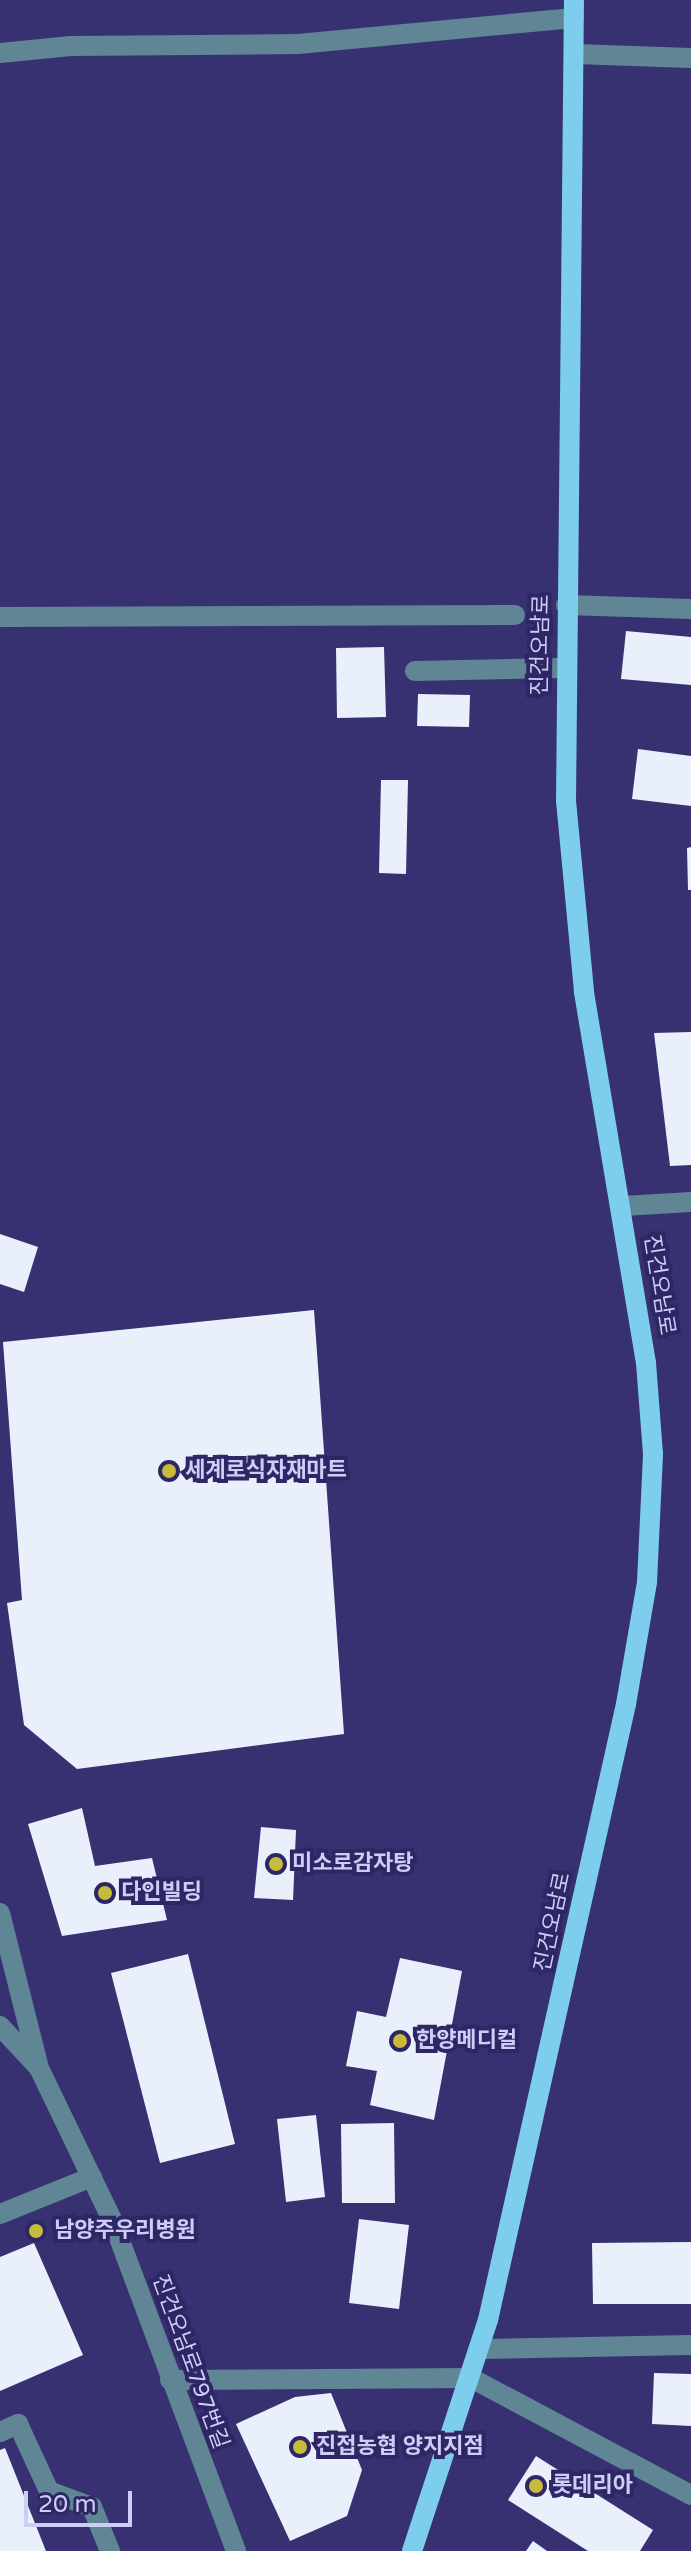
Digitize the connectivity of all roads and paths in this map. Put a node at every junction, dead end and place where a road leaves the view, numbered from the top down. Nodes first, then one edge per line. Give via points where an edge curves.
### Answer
1 (574, 9) edge
2 (0, 53) edge
3 (575, 54) junction
4 (691, 58) edge
5 (566, 605) junction
6 (691, 609) edge
7 (515, 615) dead end
8 (0, 617) edge
9 (564, 668) junction
10 (415, 671) dead end
11 (691, 1202) edge
12 (623, 1206) junction
13 (0, 1913) edge
14 (0, 2026) edge
15 (39, 2068) junction
16 (92, 2177) junction
17 (0, 2214) edge
18 (691, 2345) edge
19 (481, 2349) junction
20 (471, 2378) junction
21 (170, 2380) junction
22 (0, 2432) edge
23 (691, 2495) edge
24 (110, 2551) edge
25 (236, 2551) edge
26 (412, 2551) edge

1 - 2 street via 298,44 71,46
1 - 3 main road, 진건오남로
3 - 4 street
3 - 5 main road, 진건오남로
5 - 6 street
5 - 9 main road, 진건오남로
7 - 8 street
9 - 10 street
9 - 12 main road, 진건오남로 via 566,801 584,991
11 - 12 street
12 - 19 main road, 진건오남로 via 653,1454 647,1582 626,1704
13 - 15 street
14 - 15 street, 진건오남로797번길
15 - 16 street, 진건오남로797번길
16 - 17 street
16 - 21 street, 진건오남로797번길
18 - 19 street
19 - 20 main road, 진건오남로
20 - 21 street
20 - 23 street
20 - 26 main road, 진건오남로
21 - 25 street, 진건오남로797번길
22 - 24 street via 18,2424 49,2491 92,2507

